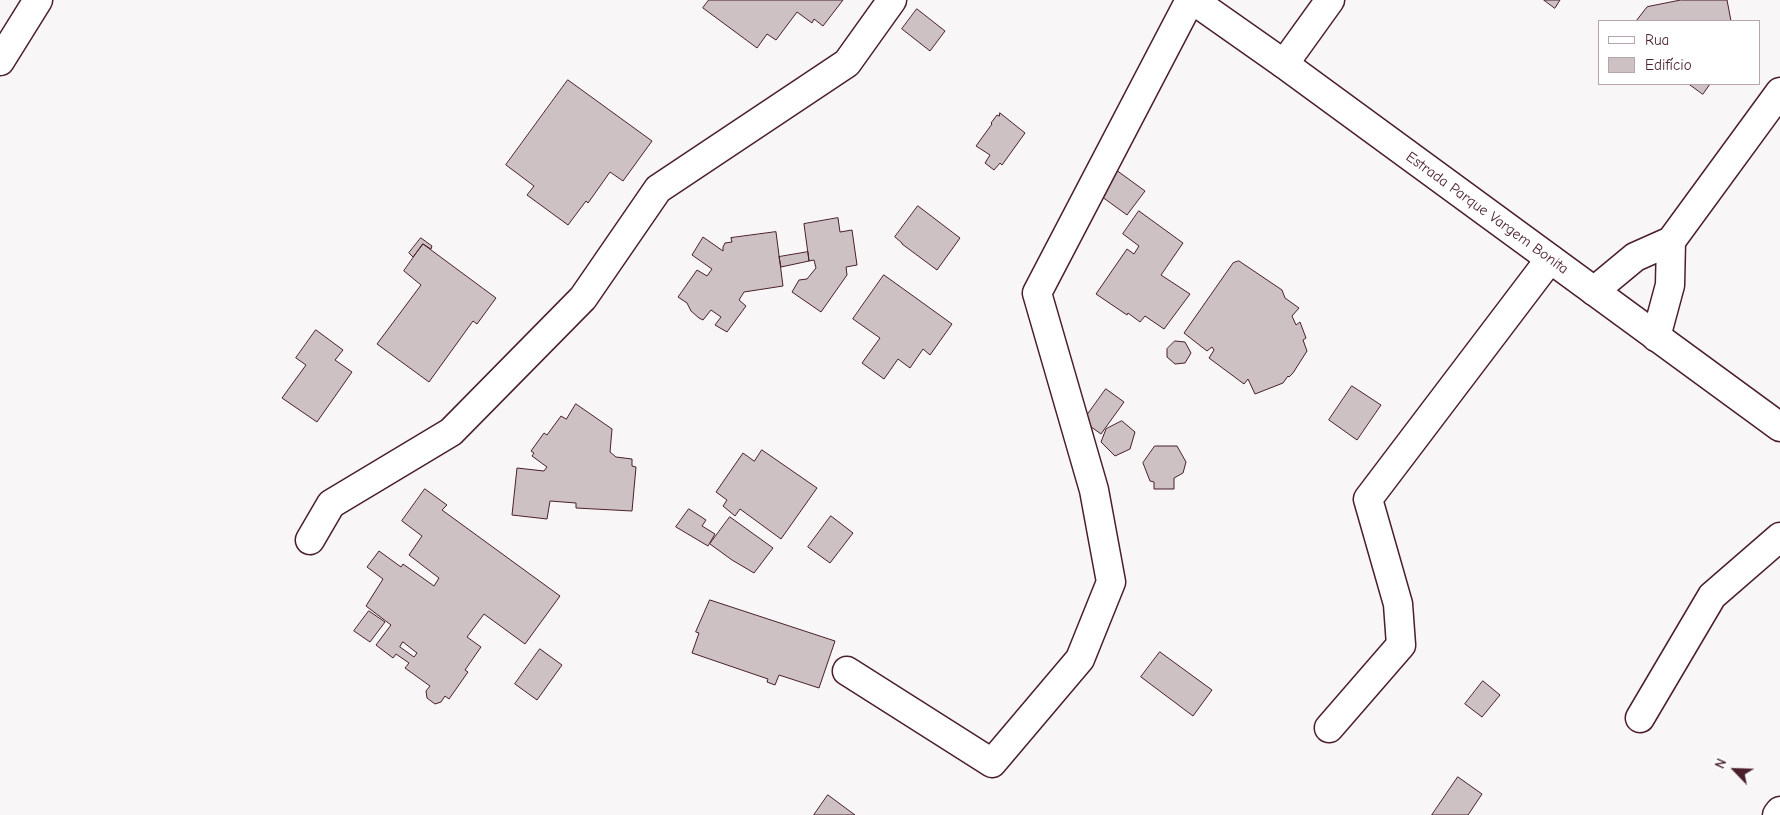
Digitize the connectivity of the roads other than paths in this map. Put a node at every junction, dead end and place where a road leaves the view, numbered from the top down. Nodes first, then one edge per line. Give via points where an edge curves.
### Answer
1 (38, 0) edge
2 (892, 0) edge
3 (1192, 0) edge
4 (1330, 0) edge
5 (0, 61) edge
6 (1284, 64) junction
7 (1780, 92) edge
8 (1671, 241) junction
9 (1550, 259) junction
10 (1594, 291) junction
11 (1656, 337) junction
12 (1780, 427) edge
13 (1780, 537) edge
14 (310, 540) dead end
15 (847, 671) dead end
16 (1640, 718) dead end
17 (1329, 728) dead end
18 (1780, 811) edge
19 (1777, 815) edge

1 - 5 street
2 - 14 street via 847,63 658,189 583,298 451,432 331,504
3 - 6 street, Estrada Parque Vargem Bonita
3 - 15 street via 1037,293 1094,490 1111,582 1080,659 992,763
4 - 6 street
6 - 9 street, Estrada Parque Vargem Bonita
7 - 8 street
8 - 10 street via 1635,256
8 - 11 street via 1670,285
9 - 10 street, Estrada Parque Vargem Bonita
9 - 17 street via 1368,499 1398,604 1401,645
10 - 11 street, Estrada Parque Vargem Bonita
11 - 12 street, Estrada Parque Vargem Bonita
13 - 16 street via 1712,596
18 - 19 street

